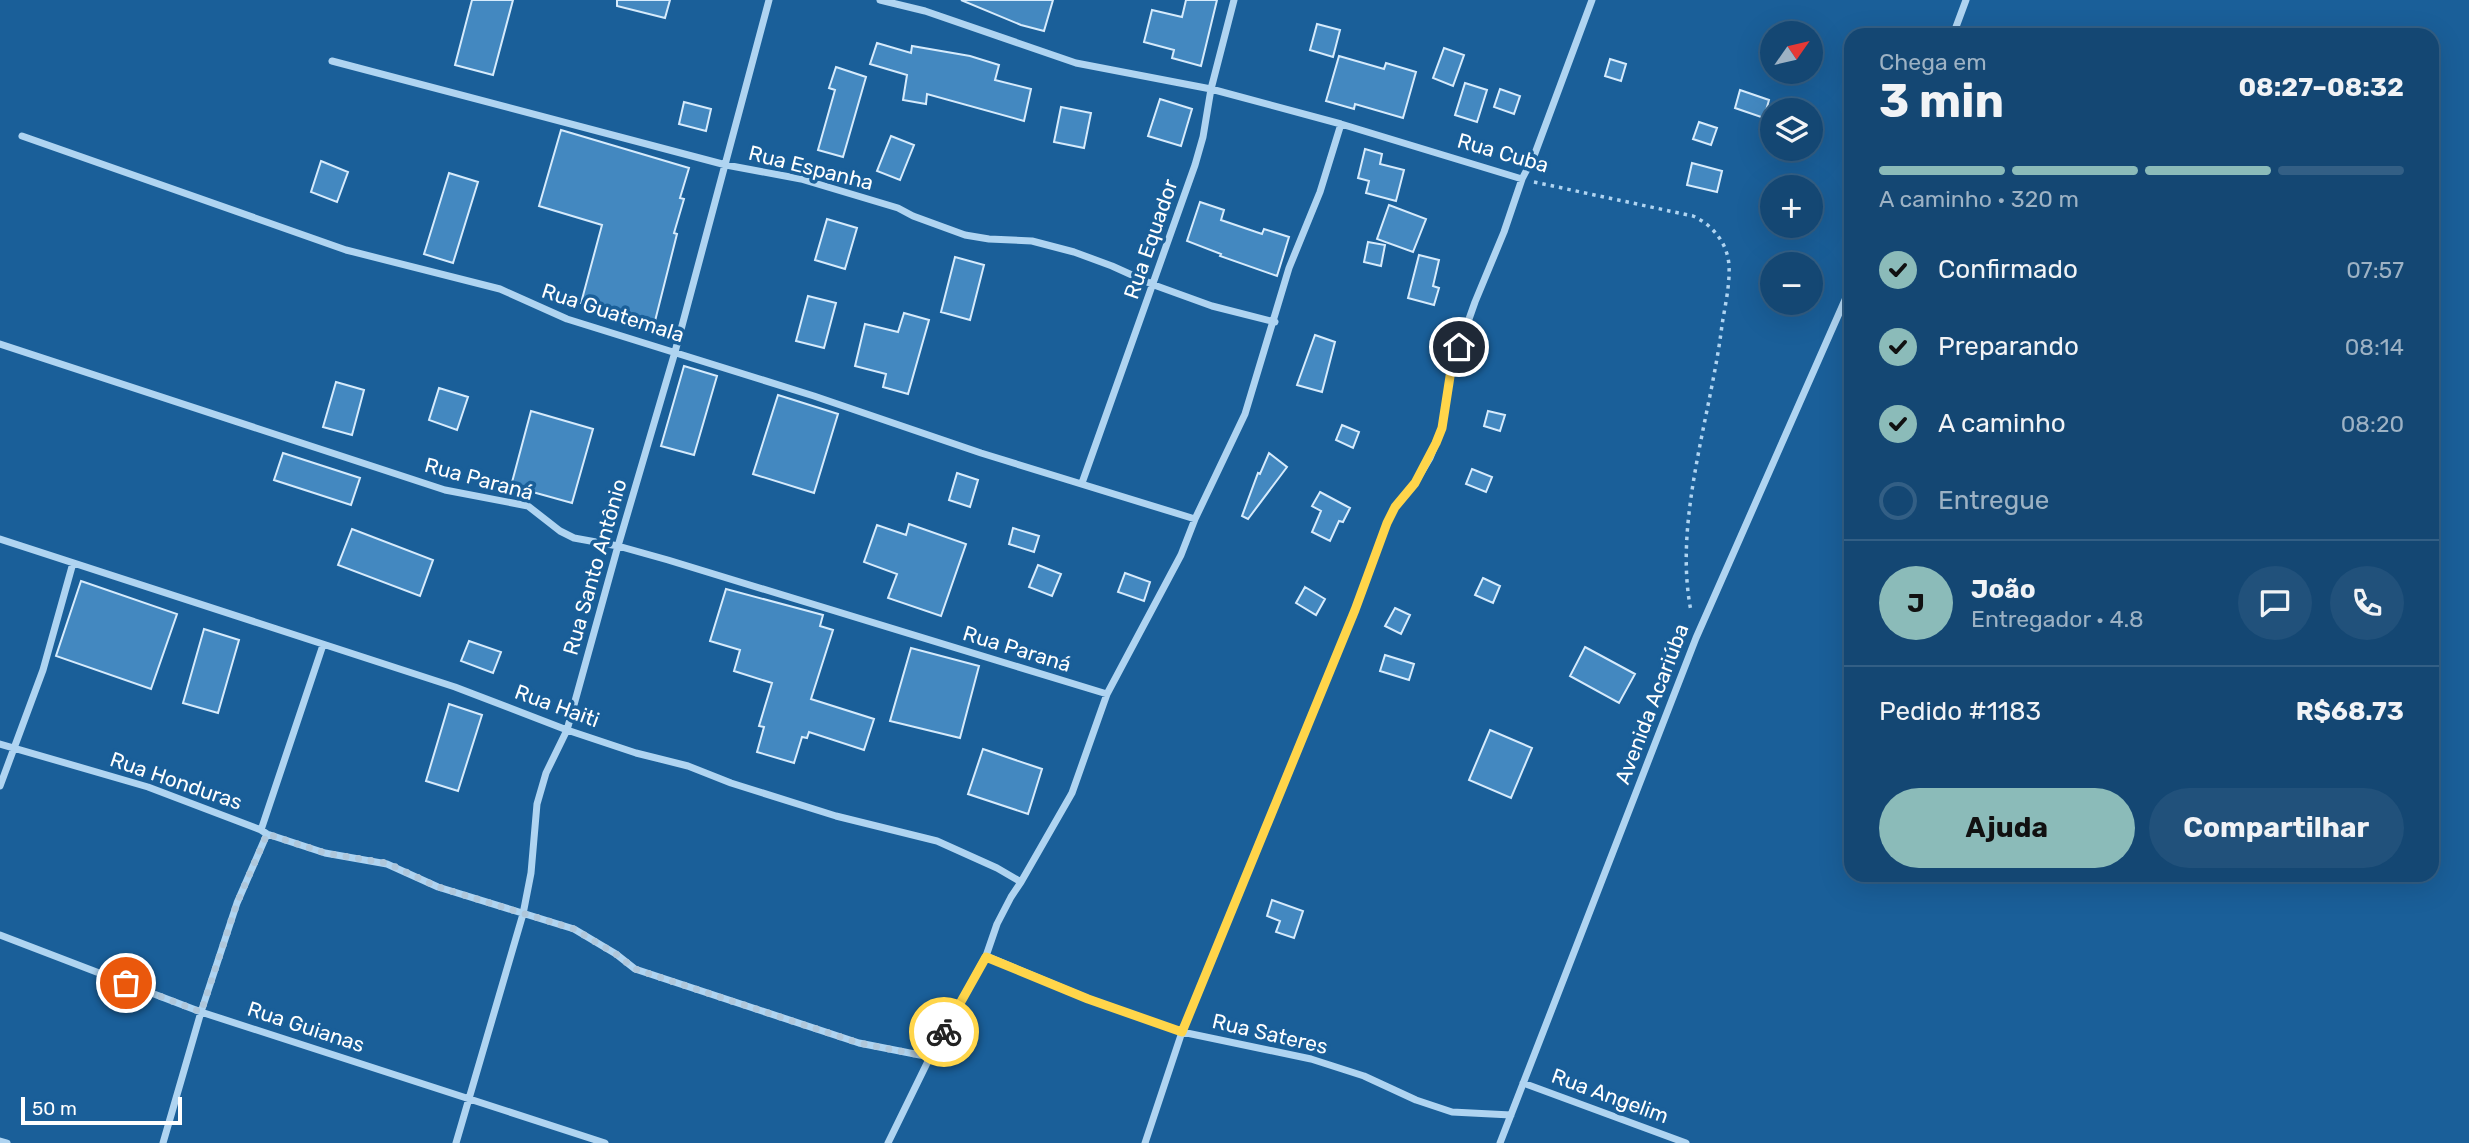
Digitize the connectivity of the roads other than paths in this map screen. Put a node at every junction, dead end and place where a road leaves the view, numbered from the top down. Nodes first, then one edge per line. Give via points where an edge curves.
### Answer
1 (769, 0) edge
2 (880, 0) edge
3 (1234, 0) edge
4 (1592, 0) edge
5 (1966, 0) edge
6 (1956, 28) edge
7 (332, 61) dead end
8 (1211, 89) junction
9 (1340, 124) junction
10 (22, 136) dead end
11 (726, 165) junction
12 (1522, 179) junction
13 (1154, 285) junction
14 (1844, 302) edge
15 (1275, 322) junction
16 (0, 344) edge
17 (675, 352) junction
18 (1082, 483) junction
19 (1195, 519) junction
20 (0, 539) edge
21 (618, 546) junction
22 (73, 563) junction
23 (323, 645) junction
24 (1107, 694) junction
25 (567, 730) junction
26 (0, 744) edge
27 (15, 748) junction
28 (0, 786) edge
29 (264, 832) junction
30 (1021, 882) junction
31 (523, 914) junction
32 (0, 935) edge
33 (986, 957) junction
34 (201, 1012) junction
35 (1182, 1032) junction
36 (930, 1057) junction
37 (1523, 1083) junction
38 (469, 1098) junction
39 (1511, 1115) junction
40 (0, 1141) edge
41 (7, 1143) edge
42 (163, 1143) edge
43 (456, 1143) edge
44 (605, 1143) edge
45 (888, 1143) edge
46 (1145, 1143) edge
47 (1500, 1143) edge
48 (1686, 1143) edge

1 - 11 street, Rua Santo Antônio
2 - 8 street, Rua Cuba via 1076,63
3 - 8 street, Rua Equador
4 - 12 street
5 - 6 street
7 - 11 street, Rua Espanha
8 - 9 street, Rua Cuba
8 - 13 street, Rua Equador via 1197,156
9 - 12 street, Rua Cuba
9 - 15 street via 1320,192 1289,268
10 - 17 street, Rua Guatemala via 345,250 500,289 567,319
11 - 13 street, Rua Espanha via 819,184 965,235 1032,241 1074,252
11 - 17 street, Rua Santo Antônio
12 - 35 street via 1451,370 1442,428 1430,458 1387,523
13 - 15 street, Rua Espanha
13 - 18 street, Rua Equador
14 - 37 street, Avenida Acariúba via 1696,638
15 - 19 street via 1245,414
16 - 21 street, Rua Paraná via 445,490 528,506 574,538
17 - 18 street, Rua Guatemala
17 - 21 street, Rua Santo Antônio
18 - 19 street, Rua Guatemala
19 - 24 street via 1157,603
20 - 22 street, Rua Haiti
21 - 24 street, Rua Paraná
21 - 25 street, Rua Santo Antônio
22 - 23 street, Rua Haiti
22 - 27 street
23 - 25 street, Rua Haiti via 455,687
23 - 29 street
24 - 30 street via 1072,793
25 - 30 street, Rua Haiti via 836,816 937,841
25 - 31 street, Rua Santo Antônio via 537,804
26 - 27 street, Rua Honduras
27 - 28 street
27 - 29 street, Rua Honduras via 148,786
29 - 31 street, Rua Honduras via 325,853 387,863 438,887
29 - 34 street
30 - 33 street
31 - 36 street, Rua Honduras via 574,929 635,969 859,1043
31 - 38 street, Rua Santo Antônio
32 - 34 street, Rua Guianas
33 - 35 street, Rua Sateres
33 - 36 street
34 - 38 street, Rua Guianas
34 - 42 street
35 - 39 street, Rua Sateres via 1311,1059 1452,1112
35 - 46 street
36 - 45 street
37 - 39 street, Avenida Acariúba
37 - 48 street, Rua Angelim
38 - 43 street, Rua Santo Antônio
38 - 44 street, Rua Guianas
39 - 47 street, Avenida Acariúba
40 - 41 street

